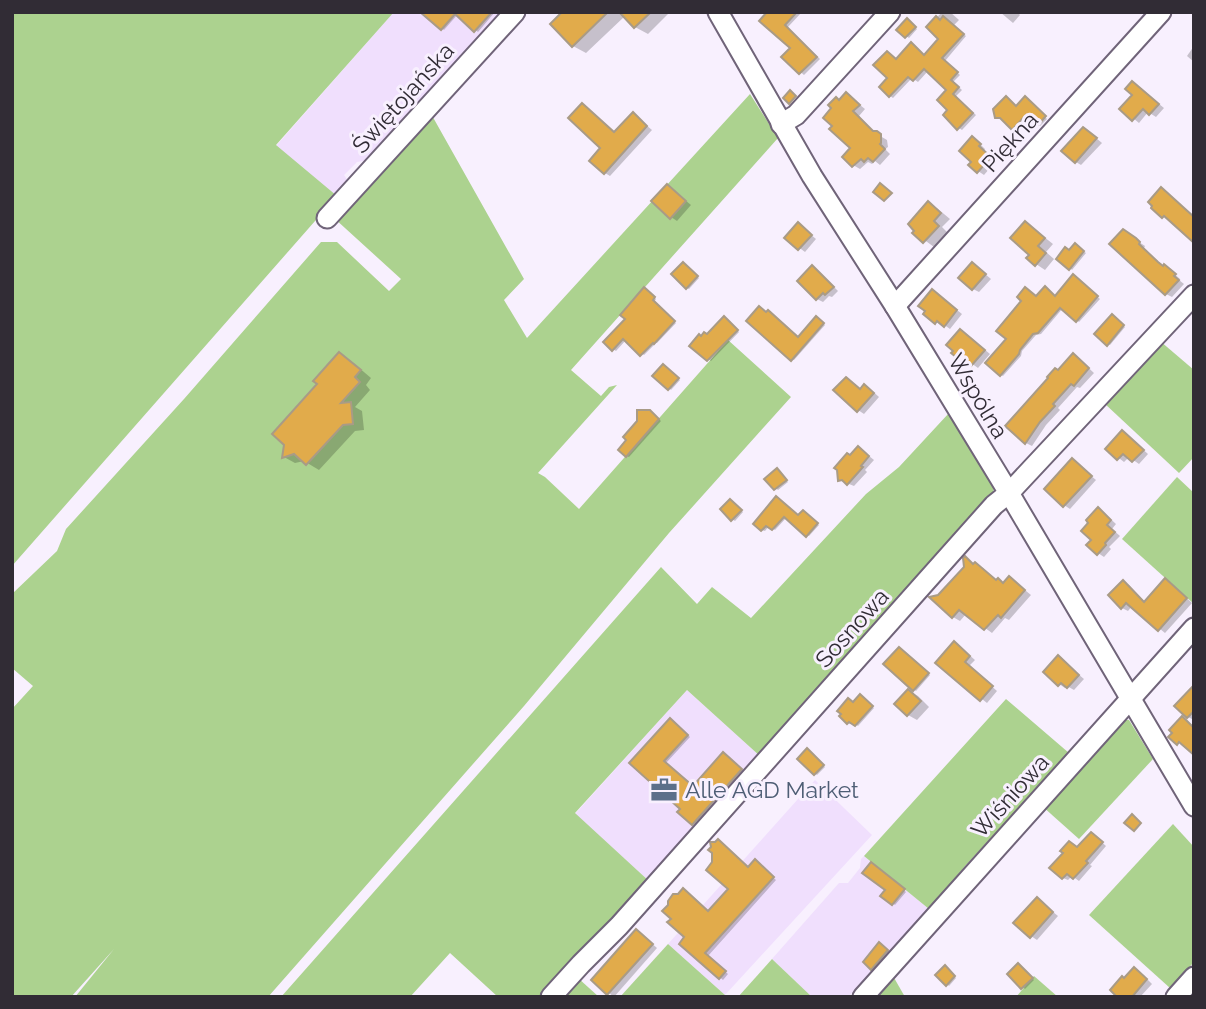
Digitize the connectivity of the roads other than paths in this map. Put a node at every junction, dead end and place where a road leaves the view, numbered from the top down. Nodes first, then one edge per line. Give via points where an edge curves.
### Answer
1 (515, 12) edge
2 (718, 12) edge
3 (890, 12) edge
4 (1161, 12) edge
5 (781, 124) junction
6 (327, 218) dead end
7 (1194, 295) edge
8 (895, 306) junction
9 (1009, 493) junction
10 (1194, 628) edge
11 (1130, 700) junction
12 (1194, 806) edge
13 (1194, 977) edge
14 (551, 997) edge
15 (863, 997) edge
16 (1176, 997) edge

1 - 6 street, Świętojańska
2 - 5 street, Wspólna
3 - 5 street via 796,115
4 - 8 street, Piękna
5 - 8 street, Wspólna
7 - 9 street, Sosnowa
8 - 9 street, Wspólna
9 - 11 street, Wspólna
9 - 14 street, Sosnowa
10 - 11 street, Wiśniowa
11 - 12 street, Wspólna
11 - 15 street, Wiśniowa
13 - 16 street

